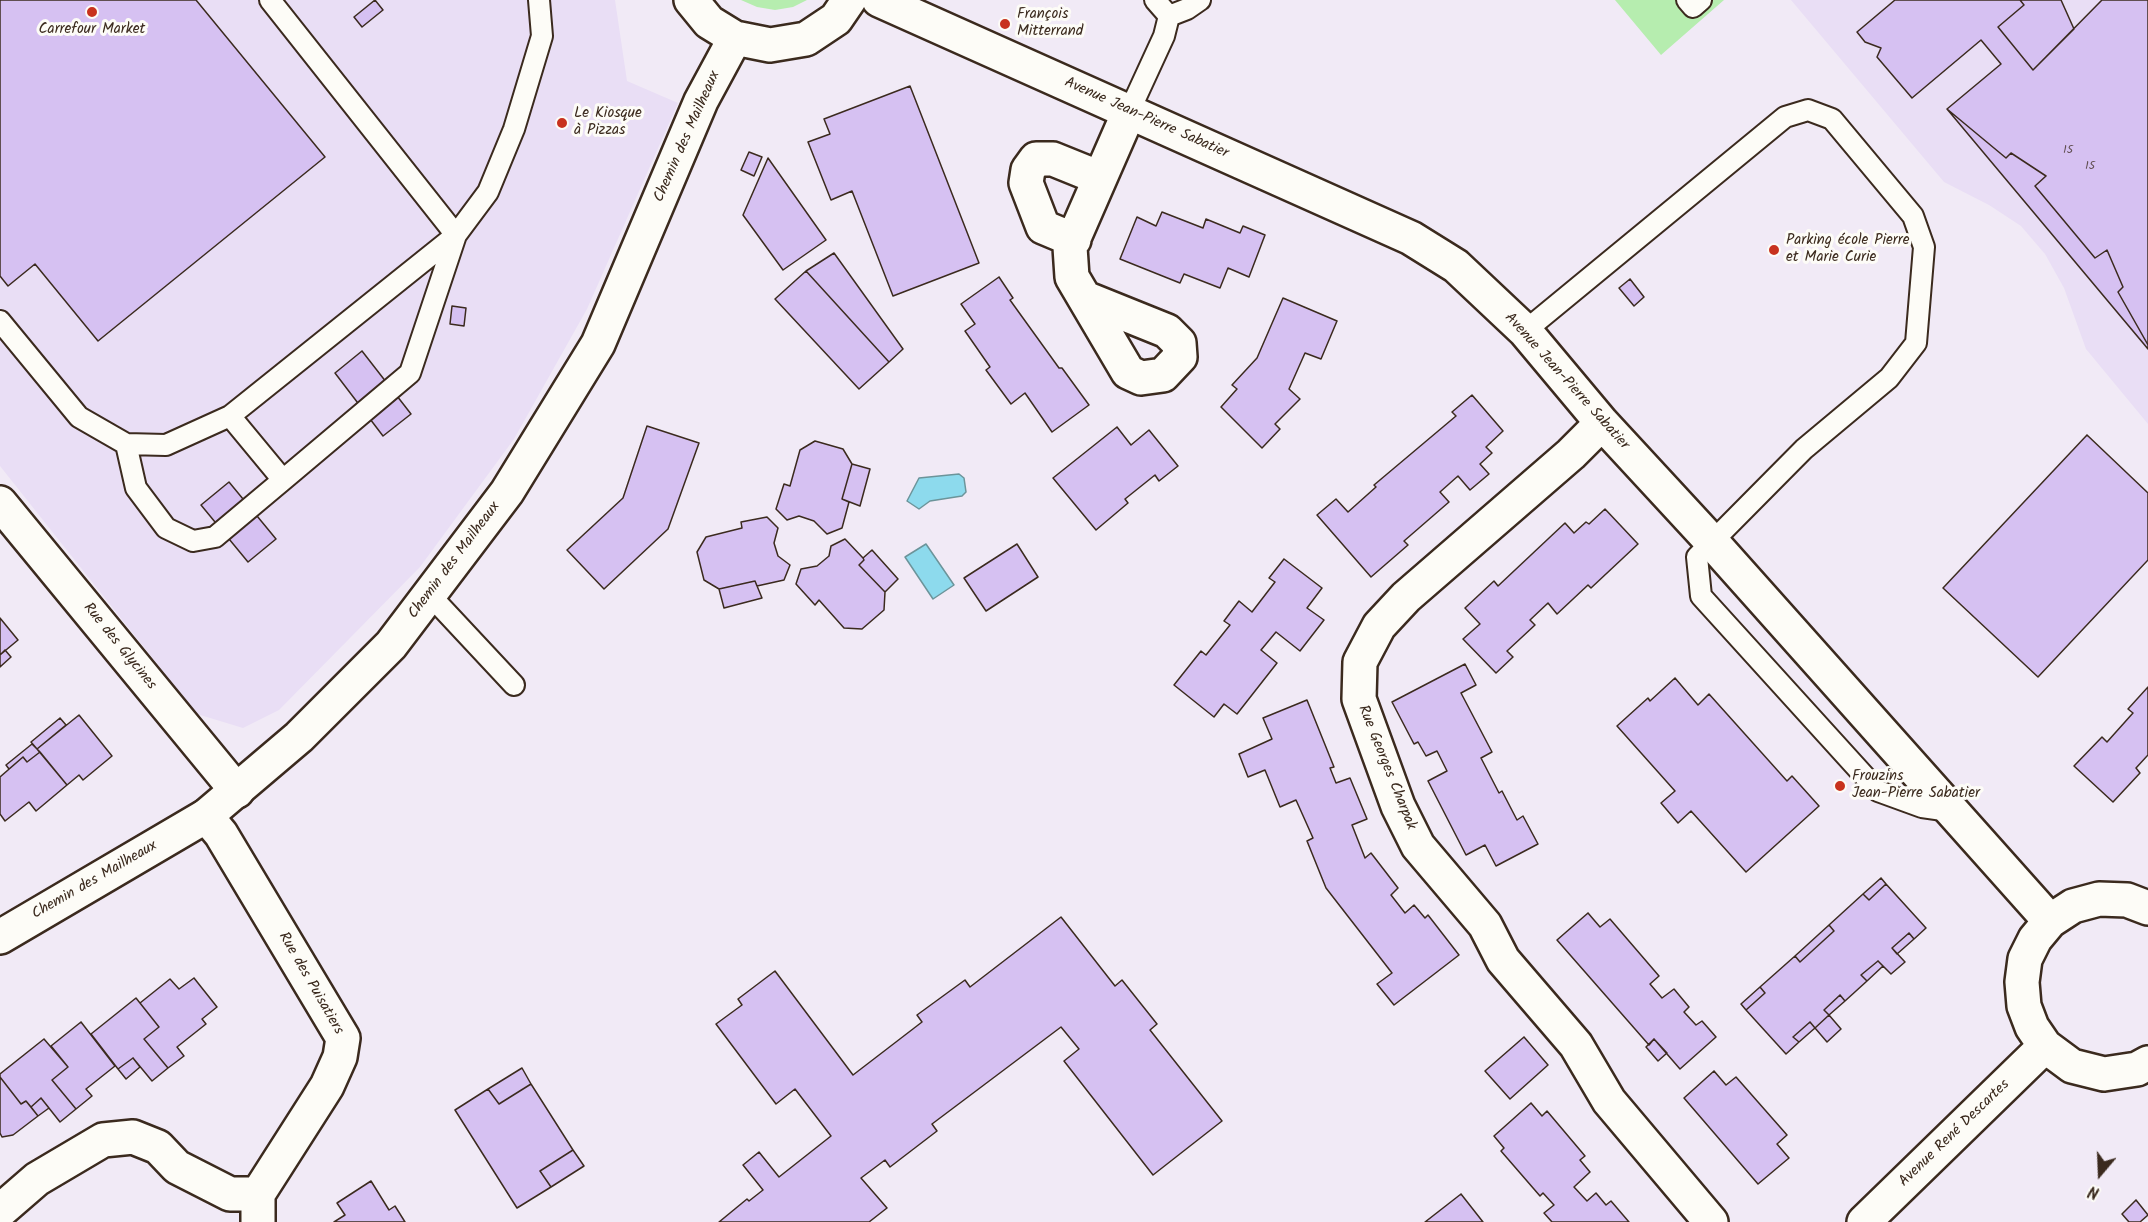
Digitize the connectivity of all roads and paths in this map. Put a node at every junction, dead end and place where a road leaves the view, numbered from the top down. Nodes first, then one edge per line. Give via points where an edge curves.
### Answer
1 (270, 0) edge
2 (539, 0) edge
3 (691, 0) edge
4 (849, 0) edge
5 (879, 0) edge
6 (1155, 0) edge
7 (1200, 0) edge
8 (1687, 0) edge
9 (1701, 0) edge
10 (1169, 16) junction
11 (735, 38) junction
12 (1129, 112) junction
13 (1100, 178) junction
14 (456, 235) junction
15 (1074, 240) junction
16 (1085, 298) dead end
17 (0, 321) edge
18 (1525, 331) junction
19 (230, 416) junction
20 (1602, 423) junction
21 (126, 444) junction
22 (283, 480) junction
23 (0, 504) edge
24 (1711, 541) junction
25 (429, 594) junction
26 (514, 685) dead end
27 (237, 791) junction
28 (1950, 811) junction
29 (206, 816) junction
30 (2148, 908) edge
31 (2050, 921) junction
32 (0, 937) edge
33 (2045, 1046) junction
34 (2148, 1063) edge
35 (258, 1208) edge
36 (0, 1211) edge
37 (1711, 1222) edge
38 (1864, 1222) edge

1 - 14 lane
2 - 14 lane via 542,36 514,129 488,192
3 - 11 street via 709,22
4 - 11 street via 836,19 806,39 771,45
5 - 12 street, Avenue Jean-Pierre Sabatier
6 - 10 lane
7 - 10 lane
8 - 9 lane via 1693,7
10 - 12 lane via 1164,36
11 - 25 street, Chemin des Mailheaux via 701,101 598,344 507,492
12 - 13 street
12 - 18 street, Avenue Jean-Pierre Sabatier via 1411,238 1456,266
13 - 15 street
13 - 15 street via 1053,159 1036,159 1028,170 1026,183 1043,227
14 - 19 lane
14 - 22 lane via 411,373
15 - 16 street via 1070,247 1072,277
17 - 21 lane via 79,417
18 - 20 street, Avenue Jean-Pierre Sabatier
18 - 24 lane via 1785,117 1808,110 1832,119 1913,216 1924,247 1916,343 1889,378 1804,449
19 - 21 lane via 166,445
19 - 22 lane
20 - 24 street, Avenue Jean-Pierre Sabatier
20 - 37 street, Rue Georges Charpak via 1406,597 1379,626 1360,662 1359,699 1398,806 1418,846 1485,926 1503,960 1575,1045 1609,1101
21 - 22 lane via 136,488 166,528 193,541 215,537
23 - 27 street, Rue des Glycines
24 - 28 street, Avenue Jean-Pierre Sabatier
24 - 28 lane via 1697,557 1701,596 1878,791 1922,807
25 - 26 lane
25 - 27 street, Chemin des Mailheaux via 391,645 299,737
27 - 29 street, Chemin des Mailheaux
28 - 31 street, Avenue Jean-Pierre Sabatier
29 - 32 street, Chemin des Mailheaux
29 - 35 street, Rue des Puisatiers via 221,834 344,1038 327,1086
30 - 31 street via 2127,900 2099,898 2073,906
31 - 33 street via 2025,959 2022,982 2024,1006
33 - 34 street via 2072,1065 2104,1074 2138,1069
33 - 38 street, Avenue René Descartes
35 - 36 street via 177,1167 158,1147 133,1137 103,1140 37,1179

